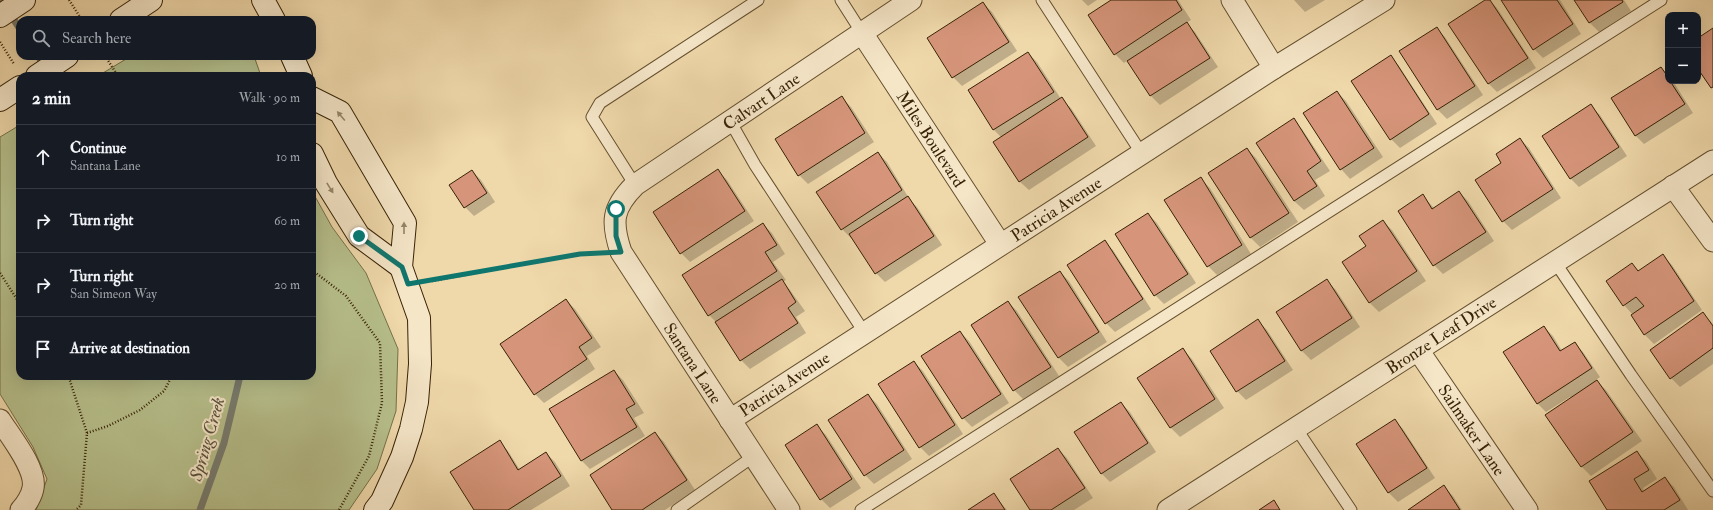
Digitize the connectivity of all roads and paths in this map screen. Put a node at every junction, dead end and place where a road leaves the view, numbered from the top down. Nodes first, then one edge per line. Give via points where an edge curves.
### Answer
1 (24, 0) edge
2 (69, 0) edge
3 (150, 0) edge
4 (263, 0) edge
5 (758, 0) edge
6 (841, 0) edge
7 (911, 0) edge
8 (1042, 0) edge
9 (1232, 0) edge
10 (1384, 0) edge
11 (1661, 0) edge
12 (0, 16) edge
13 (79, 16) edge
14 (126, 16) edge
15 (272, 16) edge
16 (862, 33) junction
17 (0, 42) edge
18 (59, 60) edge
19 (108, 60) edge
20 (294, 60) edge
21 (1274, 68) junction
22 (21, 72) edge
23 (35, 72) edge
24 (115, 72) edge
25 (299, 72) edge
26 (16, 85) edge
27 (0, 100) edge
28 (316, 100) edge
29 (730, 121) junction
30 (1142, 154) junction
31 (1713, 161) edge
32 (316, 162) edge
33 (635, 185) junction
34 (1673, 186) junction
35 (616, 209) joint
36 (1713, 241) edge
37 (1000, 244) junction
38 (621, 252) junction
39 (1555, 262) junction
40 (0, 273) edge
41 (316, 273) edge
42 (405, 276) junction
43 (16, 298) edge
44 (864, 332) junction
45 (1418, 350) junction
46 (69, 380) edge
47 (170, 380) edge
48 (0, 420) edge
49 (730, 420) junction
50 (1296, 428) junction
51 (87, 433) junction
52 (754, 456) junction
53 (1713, 491) edge
54 (381, 507) edge
55 (21, 510) edge
56 (76, 510) edge
57 (339, 510) edge
58 (677, 510) edge
59 (789, 510) edge
60 (861, 510) edge
61 (1168, 510) edge
62 (1351, 510) edge
63 (1527, 510) edge

1 - 12 street
2 - 13 path
3 - 14 street
4 - 15 street
5 - 33 lane via 600,102 592,117
6 - 16 lane
7 - 16 street, Calvart Lane
8 - 30 lane
9 - 21 street
10 - 21 street, Patricia Avenue
11 - 60 lane
16 - 29 street, Calvart Lane
16 - 37 street, Miles Boulevard
17 - 22 path
18 - 23 street
19 - 24 path
20 - 25 street
21 - 30 street, Patricia Avenue
26 - 27 street
42 -> 28 street via 405,222 340,112
29 - 33 street, Calvart Lane
29 - 44 lane via 755,165
30 - 37 street, Patricia Avenue
31 - 34 street, Bronze Leaf Drive
32 -> 42 street via 359,236
33 - 35 street, Calvart Lane
34 - 36 street
34 - 39 street, Bronze Leaf Drive
35 - 38 street, Santana Lane via 616,236
37 - 44 street, Patricia Avenue
38 - 42 path via 580,254
38 - 49 street, Santana Lane
39 - 45 street, Bronze Leaf Drive
39 - 53 lane
40 - 43 path
41 - 57 path via 346,296 380,343 382,403 369,456
42 - 54 street via 419,318 420,364 417,402 402,457
44 - 49 street, Patricia Avenue
45 - 50 street, Bronze Leaf Drive
45 - 63 street, Sailmaker Lane
46 - 51 path
47 - 51 path via 164,390 140,410
48 - 55 street via 33,476 33,488
49 - 52 street, Santana Lane
50 - 61 street, Bronze Leaf Drive
50 - 62 lane
51 - 56 path via 81,505
52 - 58 lane
52 - 59 street, Santana Lane

